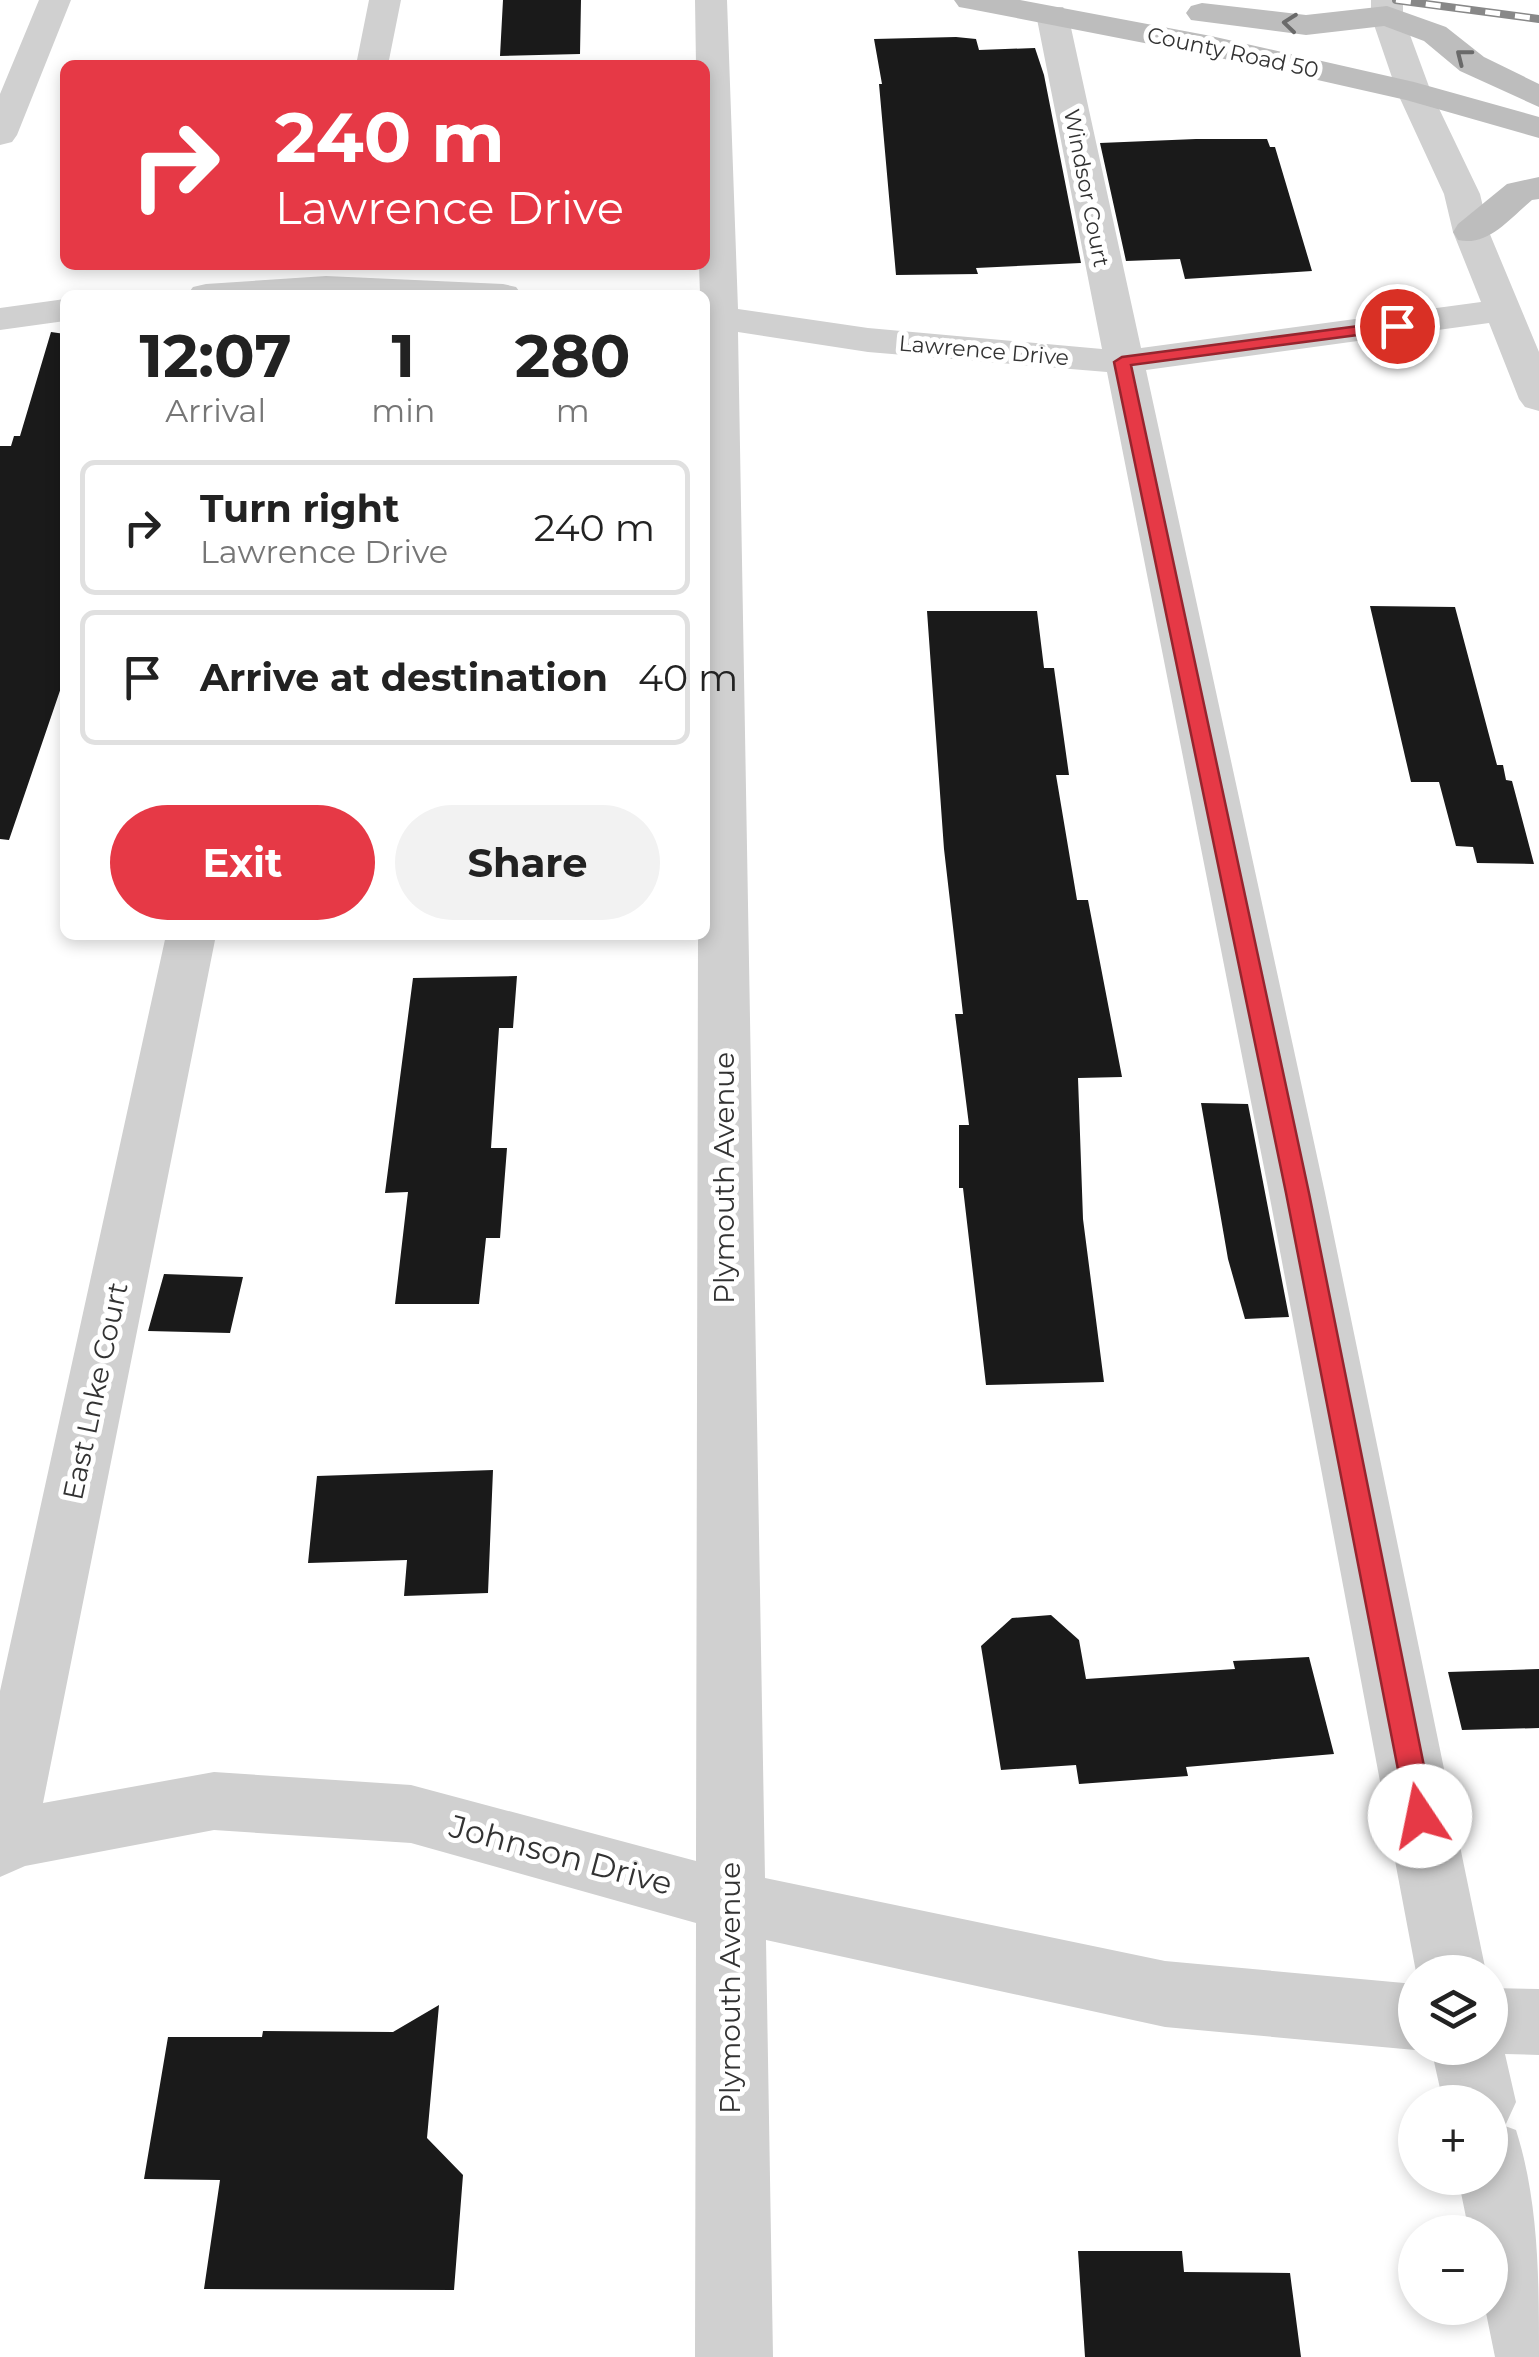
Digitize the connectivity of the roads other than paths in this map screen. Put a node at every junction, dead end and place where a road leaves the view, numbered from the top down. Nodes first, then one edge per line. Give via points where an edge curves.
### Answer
1 (385, 0) edge
2 (711, 0) edge
3 (970, 0) edge
4 (1066, 7) edge
5 (1387, 8) edge
6 (37, 18) edge
7 (373, 60) edge
8 (1414, 92) junction
9 (1539, 97) edge
10 (1539, 128) edge
11 (0, 135) edge
12 (1539, 188) edge
13 (1471, 232) junction
14 (327, 282) edge
15 (253, 290) edge
16 (435, 290) edge
17 (1502, 310) junction
18 (60, 311) edge
19 (712, 316) edge
20 (0, 319) edge
21 (1122, 362) junction
22 (1539, 399) edge
23 (189, 940) edge
24 (0, 1843) edge
25 (730, 1901) junction
26 (1448, 1955) edge
27 (1398, 2015) edge
28 (1508, 2021) edge
29 (1539, 2022) edge
30 (1499, 2195) edge
31 (734, 2357) edge
32 (1534, 2357) edge

1 - 7 street
2 - 19 street, Plymouth Avenue
3 - 4 main road
5 -> 4 main road via 1306,25
4 - 8 main road, County Road 50
4 - 21 street, Windsor Court
5 - 8 street
9 -> 5 main road via 1472,64
6 - 11 street
8 - 10 main road, County Road 50
8 - 13 street via 1462,194
12 - 13 main road via 1520,192
13 - 17 street
14 - 15 street
14 - 16 street
17 - 21 street, Lawrence Drive
17 - 22 street
18 - 20 street
19 - 21 street, Lawrence Drive via 868,340
19 - 25 street, Plymouth Avenue
21 - 26 street, Windsor Court via 1298,1193
23 - 24 street, East Lnke Court
24 - 25 street, Johnson Drive via 214,1801 412,1814
25 - 27 street, Johnson Drive via 1165,1994
25 - 31 street, Plymouth Avenue
28 - 29 street
30 - 32 street

